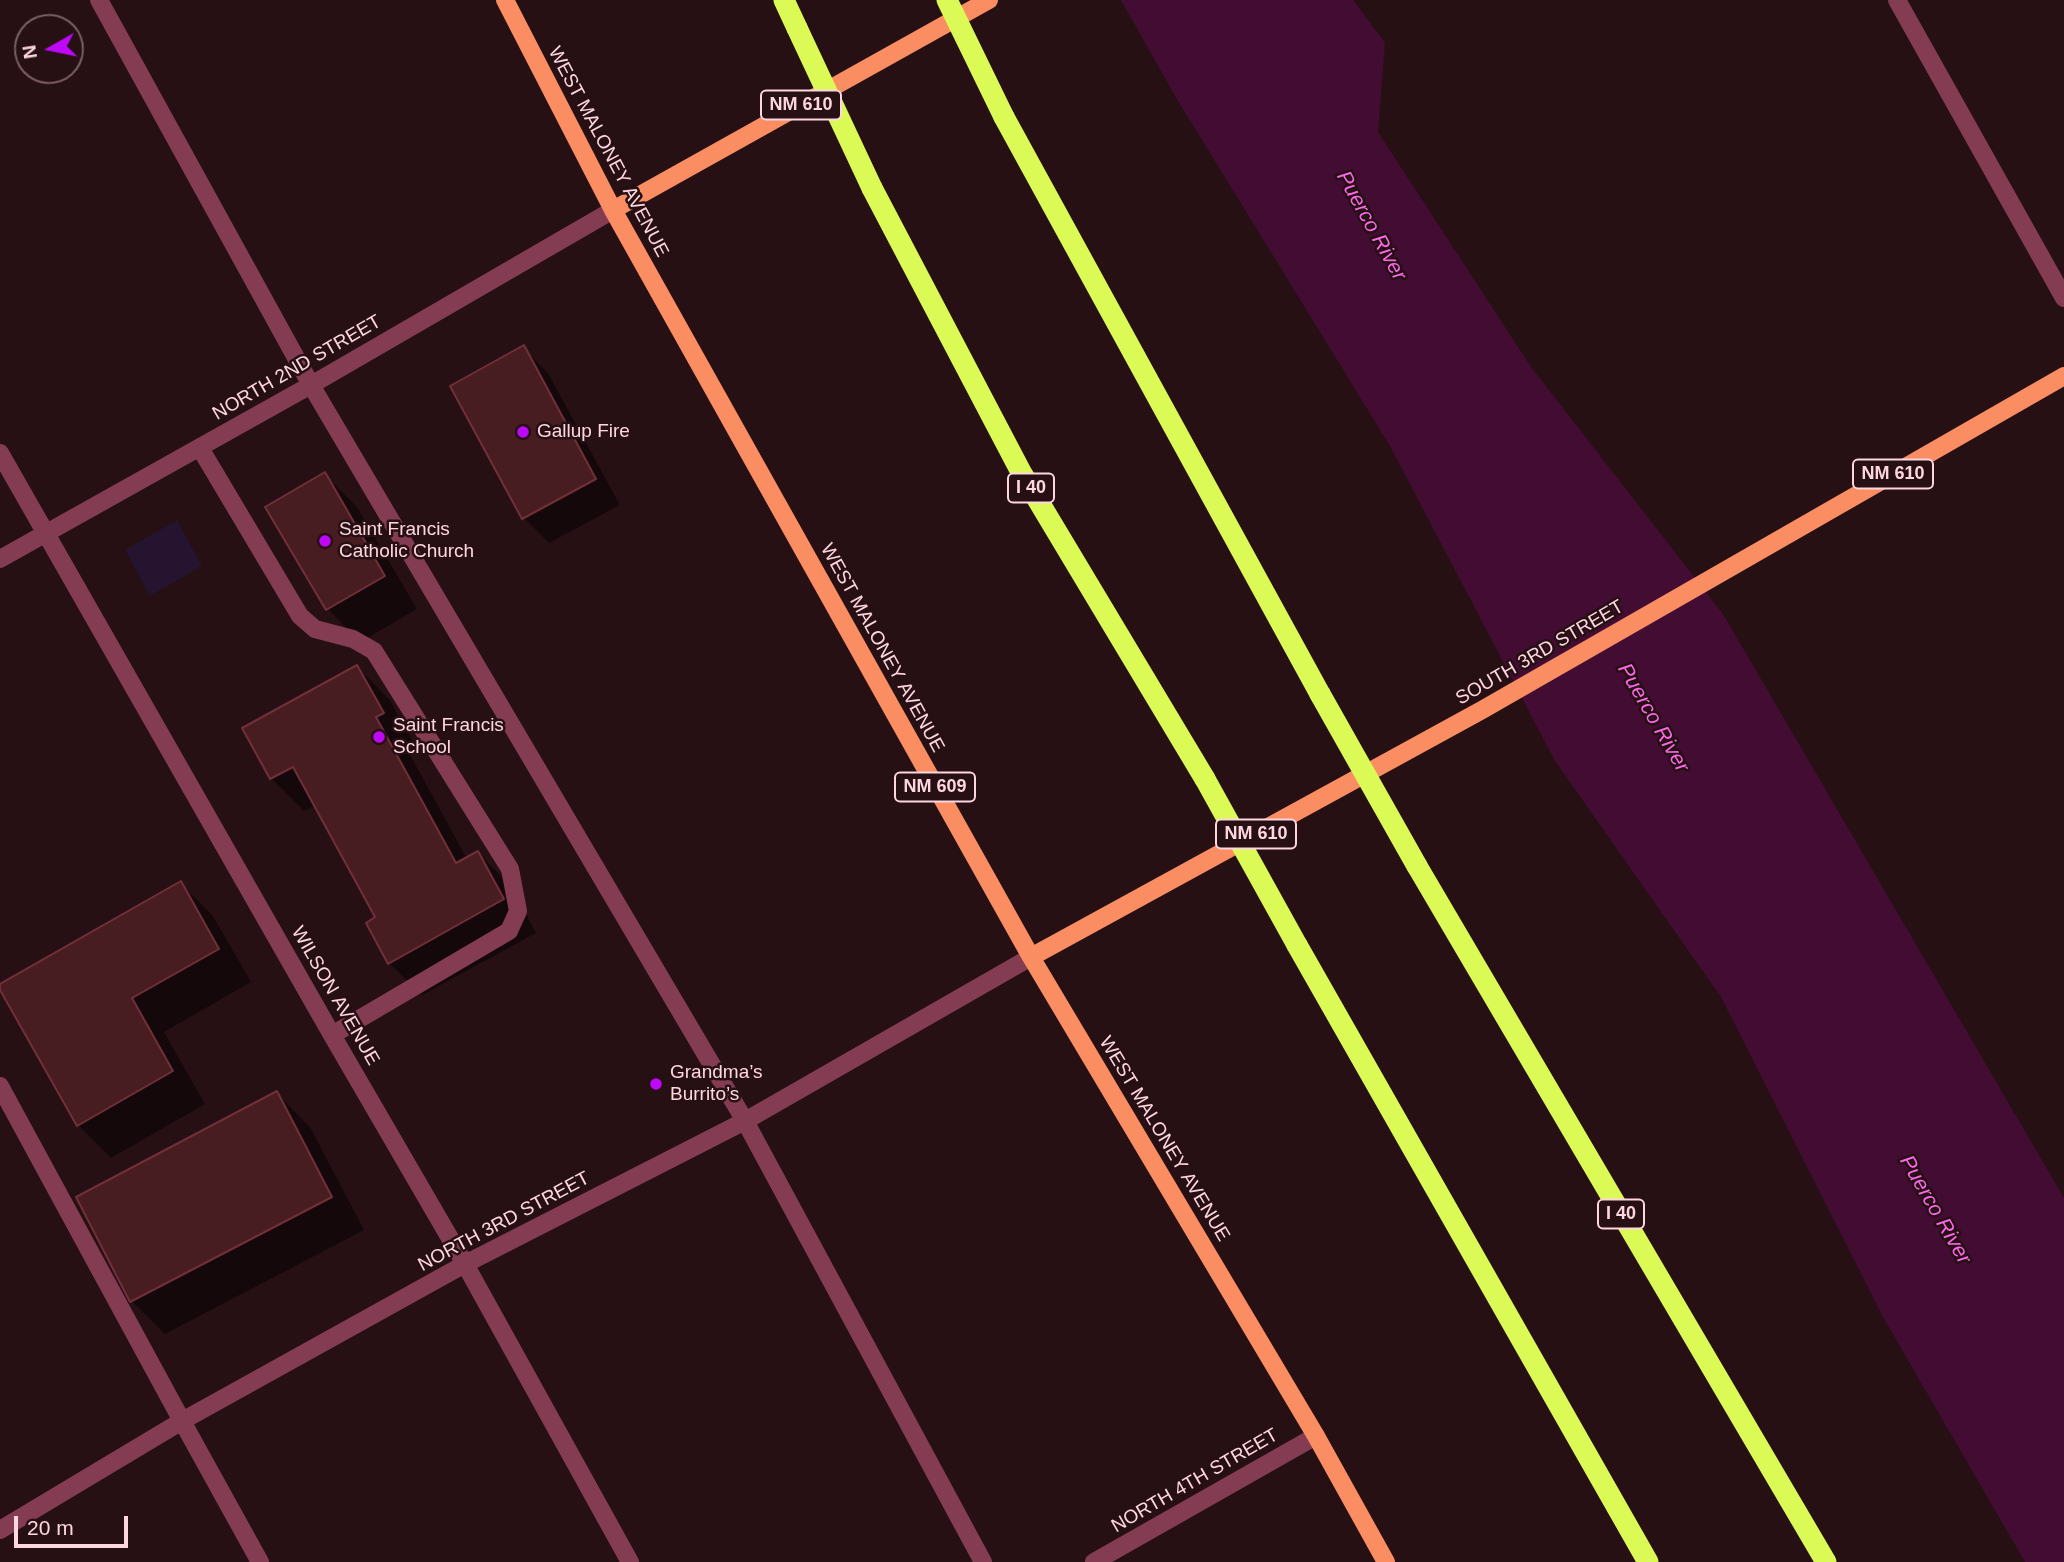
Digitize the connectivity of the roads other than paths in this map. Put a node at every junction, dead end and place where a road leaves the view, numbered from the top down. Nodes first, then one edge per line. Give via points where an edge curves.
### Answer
1 (99, 0) edge
2 (505, 0) edge
3 (785, 0) edge
4 (947, 0) edge
5 (989, 0) edge
6 (1897, 0) edge
7 (613, 210) junction
8 (2064, 299) edge
9 (2064, 376) edge
10 (311, 385) junction
11 (200, 448) junction
12 (0, 453) edge
13 (46, 534) junction
14 (0, 559) edge
15 (1031, 957) junction
16 (332, 1035) junction
17 (0, 1086) edge
18 (745, 1121) junction
19 (465, 1264) junction
20 (182, 1421) junction
21 (1316, 1436) junction
22 (0, 1531) edge
23 (260, 1562) edge
24 (630, 1562) edge
25 (983, 1562) edge
26 (1094, 1562) edge
27 (1386, 1562) edge
28 (1647, 1562) edge
29 (1826, 1562) edge

1 - 10 street
2 - 7 main road, WEST MALONEY AVENUE / NM 609
3 - 28 highway, I 40, bridge via 872,188 1021,472 1205,779
4 - 29 highway, I 40, bridge via 1004,117 1320,694
5 - 7 main road, NM 610
6 - 8 street
7 - 10 street, NORTH 2ND STREET
7 - 15 main road, WEST MALONEY AVENUE / NM 609
9 - 15 main road, SOUTH 3RD STREET / NM 610 via 1482,710
10 - 11 street, NORTH 2ND STREET
10 - 18 street
11 - 13 street, NORTH 2ND STREET
11 - 16 street via 300,616 315,629 353,639 374,651 510,869 518,911 509,931
12 - 13 street, WILSON AVENUE
13 - 14 street, NORTH 2ND STREET
13 - 16 street, WILSON AVENUE
15 - 18 street, NORTH 3RD STREET
15 - 21 main road, WEST MALONEY AVENUE / NM 609
16 - 19 street, WILSON AVENUE
17 - 20 street
18 - 19 street, NORTH 3RD STREET
18 - 25 street
19 - 20 street, NORTH 3RD STREET
19 - 24 street, WILSON AVENUE
20 - 22 street, NORTH 3RD STREET
20 - 23 street
21 - 26 street, NORTH 4TH STREET
21 - 27 main road, WEST MALONEY AVENUE / NM 609

